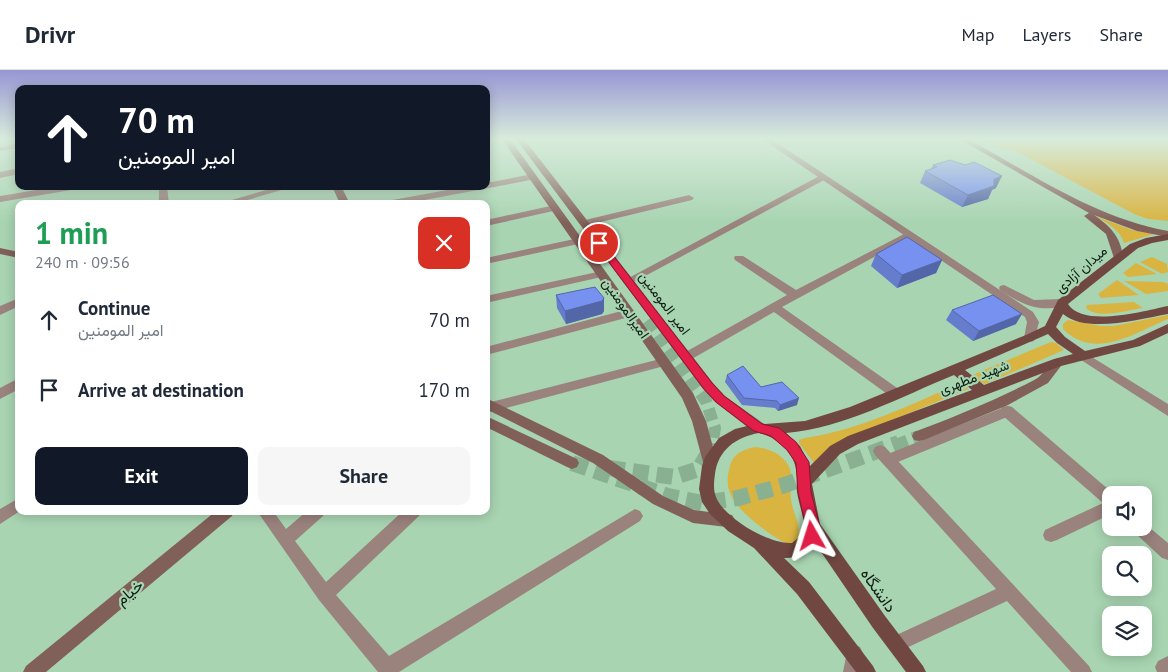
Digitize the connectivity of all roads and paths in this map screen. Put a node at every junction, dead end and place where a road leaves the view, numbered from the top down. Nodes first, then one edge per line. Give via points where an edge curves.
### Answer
1 (527, 167) edge
2 (541, 167) edge
3 (807, 167) edge
4 (817, 167) edge
5 (1000, 167) edge
6 (1013, 167) edge
7 (15, 172) edge
8 (0, 174) edge
9 (534, 177) junction
10 (822, 177) junction
11 (490, 185) edge
12 (44, 190) edge
13 (275, 190) edge
14 (465, 190) edge
15 (689, 198) dead end
16 (0, 199) edge
17 (237, 200) edge
18 (410, 200) edge
19 (555, 208) junction
20 (490, 222) edge
21 (587, 227) junction
22 (912, 233) junction
23 (1168, 235) edge
24 (579, 241) junction
25 (0, 251) edge
26 (15, 254) edge
27 (1118, 256) junction
28 (739, 258) dead end
29 (490, 260) edge
30 (602, 274) junction
31 (628, 281) junction
32 (795, 296) junction
33 (490, 299) edge
34 (15, 303) edge
35 (1062, 303) junction
36 (774, 307) junction
37 (1168, 310) edge
38 (0, 311) edge
39 (629, 314) junction
40 (648, 320) tunnel mouth
41 (1050, 328) junction
42 (1168, 328) edge
43 (1030, 338) junction
44 (490, 349) edge
45 (1082, 355) junction
46 (686, 357) junction
47 (664, 362) junction
48 (1058, 362) junction
49 (954, 368) junction
50 (15, 385) edge
51 (981, 390) junction
52 (0, 394) edge
53 (895, 394) junction
54 (490, 409) edge
55 (490, 411) edge
56 (490, 411) edge
57 (1168, 412) edge
58 (763, 428) junction
59 (919, 436) tunnel mouth
60 (710, 462) junction
61 (572, 463) tunnel mouth
62 (805, 481) junction
63 (1102, 493) edge
64 (15, 507) edge
65 (1102, 511) edge
66 (222, 515) edge
67 (267, 515) edge
68 (313, 515) edge
69 (410, 515) edge
70 (635, 516) dead end
71 (0, 517) edge
72 (727, 520) junction
73 (813, 527) junction
74 (1051, 534) dead end
75 (1149, 536) edge
76 (753, 539) junction
77 (285, 540) junction
78 (1168, 553) edge
79 (1010, 591) junction
80 (325, 594) junction
81 (896, 644) junction
82 (854, 653) junction
83 (388, 670) edge
84 (32, 672) edge
85 (852, 672) edge
86 (867, 672) edge
87 (917, 672) edge
88 (1083, 672) edge

1 - 9 main road, امیرالمومنین
2 - 21 main road, امیر المومنین
3 - 10 street
4 - 22 street
5 - 27 main road via 1110,230 1117,243
6 - 23 main road via 1092,211 1140,229
7 - 8 street
9 - 11 street
9 - 19 main road, امیرالمومنین
10 - 22 street
10 - 31 street
12 - 16 street
13 - 17 street
14 - 18 street
15 - 21 street
19 - 20 street
19 - 24 main road, امیرالمومنین
21 - 31 main road, امیر المومنین
21 - 40 main road via 594,243
22 - 32 street
22 - 35 street via 1026,301 1042,306
22 - 43 street via 1029,315 1033,322
23 - 27 main road, میدان آزادی via 1134,246
24 - 29 street
24 - 30 main road, امیرالمومنین
25 - 26 main road
27 - 35 main road, میدان آزادی
28 - 32 street
30 - 33 street
30 - 39 main road, امیرالمومنین
31 - 46 main road, امیر المومنین
32 - 36 street
34 - 38 street
35 - 37 main road, میدان آزادی via 1071,316 1092,321
35 - 41 main road
36 - 46 street
36 - 53 street
39 - 44 street
39 - 47 main road, امیرالمومنین
41 - 43 main road, شهید مطهری
41 - 45 main road
42 - 45 main road, شهید مطهری via 1136,343
43 - 49 main road, شهید مطهری
45 - 48 main road, شهید مطهری
45 - 57 street
46 - 58 main road, امیر المومنین via 720,399
47 - 54 street
47 - 60 main road, امیرالمومنین via 695,410
48 - 51 main road, شهید مطهری
48 - 59 main road via 1044,380 1003,402
49 - 51 main road
49 - 53 main road, شهید مطهری
50 - 52 street
51 - 62 main road, شهید مطهری via 853,440 835,450
53 - 58 main road, شهید مطهری via 826,421 805,426
55 - 61 main road
56 - 72 main road via 598,459 671,506 693,516
58 - 60 main road via 748,429 728,438 715,451
58 - 62 main road via 775,432 792,446 802,462
60 - 72 main road via 706,486 709,500
62 - 73 main road
63 - 79 street via 1007,411 884,456
64 - 71 street
65 - 74 street
66 - 84 main road, خیام
67 - 77 street
68 - 77 street
69 - 80 street
70 - 83 street
72 - 76 main road
73 - 76 main road via 812,536 789,551 770,548
73 - 81 main road, دانشگاه
75 - 78 street
76 - 82 main road via 803,588
77 - 80 street
79 - 81 street
79 - 88 street
80 - 83 street
81 - 87 main road, دانشگاه
82 - 85 street
82 - 86 main road

